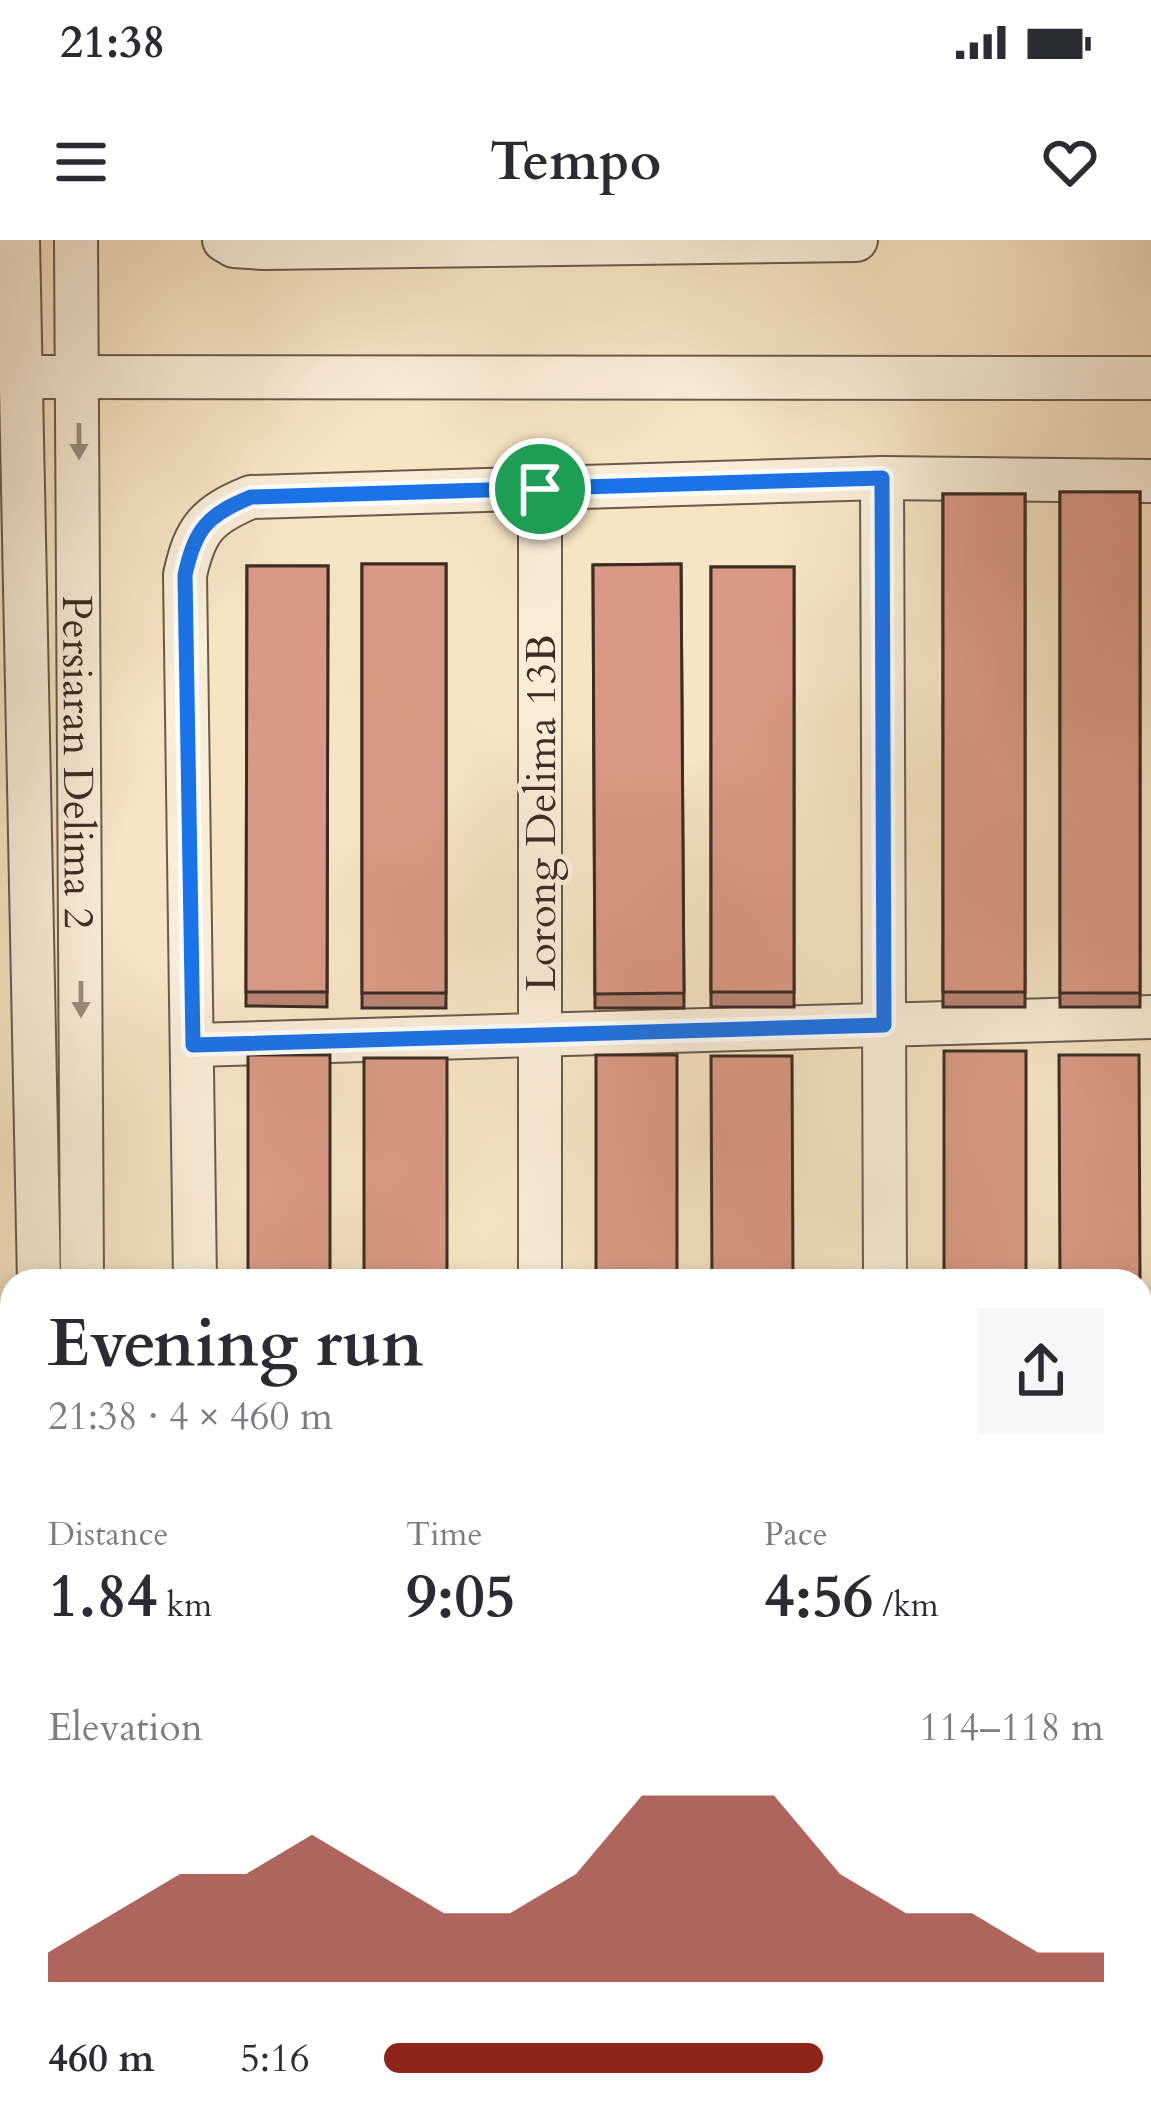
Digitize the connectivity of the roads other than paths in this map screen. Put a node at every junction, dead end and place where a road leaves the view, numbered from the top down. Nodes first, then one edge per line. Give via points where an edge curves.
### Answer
1 (18, 240) edge
2 (76, 240) edge
3 (535, 241) edge
4 (848, 241) edge
5 (229, 243) edge
6 (19, 377) junction
7 (79, 378) junction
8 (1151, 378) edge
9 (882, 478) junction
10 (1151, 481) edge
11 (540, 489) junction
12 (1151, 1017) edge
13 (884, 1025) junction
14 (540, 1035) junction
15 (193, 1045) junction
16 (38, 1269) edge
17 (82, 1269) edge
18 (195, 1269) edge
19 (540, 1269) edge
20 (885, 1269) edge

1 - 6 street, Persiaran Delima 2
2 - 7 street, Persiaran Delima 2
3 - 4 street
3 - 5 street
6 - 7 street
6 - 16 street, Persiaran Delima 2
7 - 8 street
7 -> 17 street, Persiaran Delima 2
9 - 10 street
9 - 11 street
9 - 13 street
11 - 14 street, Lorong Delima 13B
11 - 15 street via 251,497 220,509 193,539 185,575
12 - 13 street
13 - 14 street
13 - 20 street
14 - 15 street
14 - 19 street, Lorong Delima 13B
15 - 18 street

